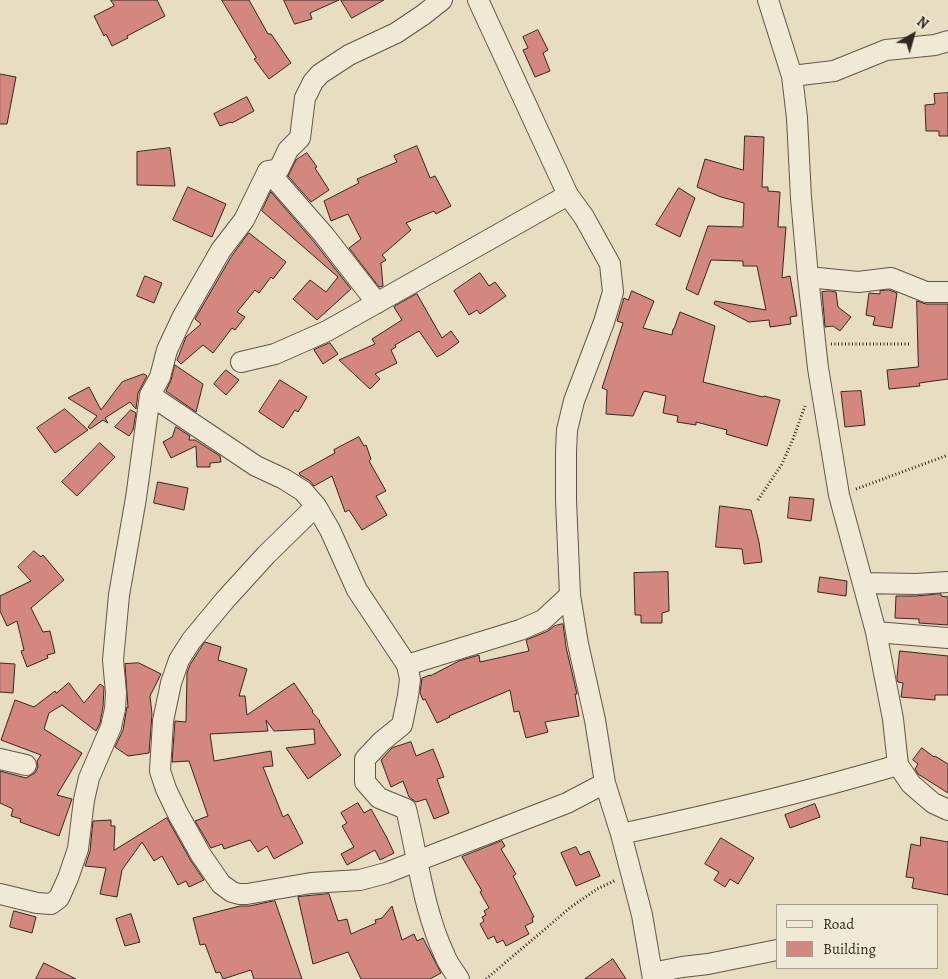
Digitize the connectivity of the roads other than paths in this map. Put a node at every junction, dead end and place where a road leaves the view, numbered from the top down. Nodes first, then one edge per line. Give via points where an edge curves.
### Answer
1 (442, 0) edge
2 (478, 0) edge
3 (768, 0) edge
4 (948, 42) edge
5 (792, 76) junction
6 (268, 171) junction
7 (568, 195) junction
8 (808, 277) junction
9 (948, 292) edge
10 (376, 303) junction
11 (241, 362) dead end
12 (150, 394) junction
13 (316, 506) junction
14 (948, 582) edge
15 (863, 583) junction
16 (570, 595) junction
17 (876, 632) junction
18 (948, 638) edge
19 (407, 665) junction
20 (0, 759) edge
21 (26, 765) dead end
22 (898, 765) junction
23 (605, 783) junction
24 (948, 810) edge
25 (621, 834) junction
26 (417, 861) junction
27 (0, 894) edge
28 (776, 950) edge
29 (652, 976) edge
30 (459, 979) edge

1 - 6 street via 396,32 349,55 320,74 305,98 300,138 288,150 279,169
2 - 7 street
3 - 5 street
4 - 5 street via 886,50 834,71
5 - 8 street
6 - 10 street via 324,235
6 - 12 street via 244,220 221,250 183,316 160,377
7 - 10 street
7 - 16 street via 610,264 614,292 574,401 568,430 566,490
8 - 9 street via 858,282 891,278 926,292
8 - 15 street via 818,368 839,495
10 - 11 street via 327,331 275,354
12 - 13 street via 256,466 303,491
12 - 27 street via 119,595 113,660 115,709 111,727 89,778 78,849 59,898 51,904 38,904
13 - 19 street via 357,590
13 - 26 street via 225,600 179,660 163,721 160,771 178,814 201,854 221,884 232,892 247,894 311,883 360,880
14 - 15 street
15 - 17 street
16 - 19 street via 542,620 520,630
16 - 23 street
17 - 18 street
17 - 22 street via 893,719
19 - 26 street via 410,679 402,725 365,759 365,782 379,798 406,809
20 - 21 street
22 - 24 street via 911,784 932,803
22 - 25 street via 846,781
23 - 25 street
23 - 26 street via 567,803
25 - 29 street via 642,915
26 - 30 street via 429,914 445,957
28 - 29 street via 682,967

